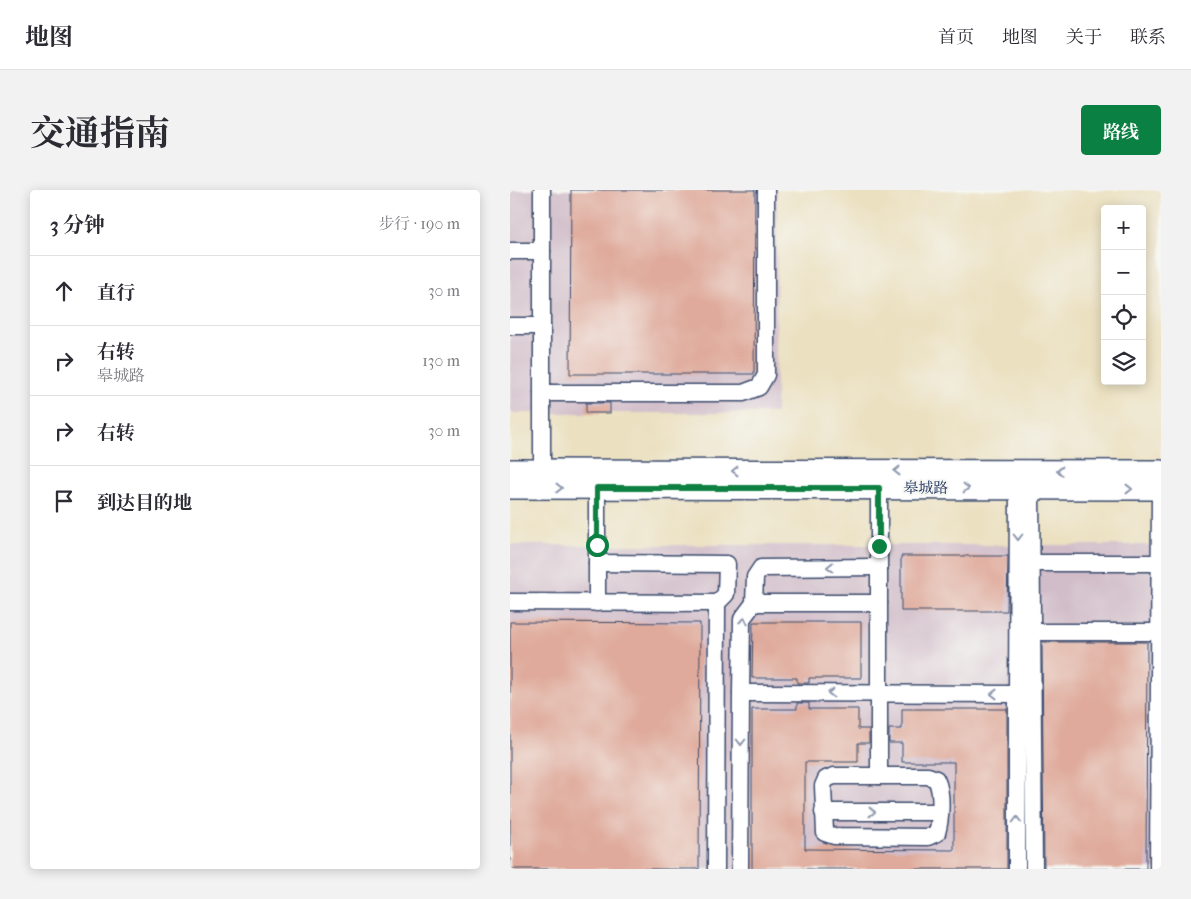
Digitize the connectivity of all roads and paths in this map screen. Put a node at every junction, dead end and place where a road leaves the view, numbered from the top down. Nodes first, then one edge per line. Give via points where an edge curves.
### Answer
1 (542, 190) edge
2 (766, 190) edge
3 (510, 251) edge
4 (542, 251) junction
5 (510, 326) edge
6 (542, 326) junction
7 (542, 392) junction
8 (510, 470) edge
9 (542, 470) junction
10 (1161, 483) edge
11 (510, 488) edge
12 (597, 488) junction
13 (879, 488) junction
14 (1024, 489) junction
15 (597, 563) junction
16 (1032, 563) junction
17 (1160, 564) edge
18 (879, 567) junction
19 (510, 602) edge
20 (597, 603) junction
21 (717, 603) junction
22 (754, 603) junction
23 (879, 603) junction
24 (1160, 604) edge
25 (1032, 632) junction
26 (1160, 632) edge
27 (741, 693) junction
28 (879, 694) junction
29 (1017, 694) junction
30 (880, 776) junction
31 (823, 812) junction
32 (939, 812) junction
33 (716, 869) edge
34 (740, 869) edge
35 (1017, 869) edge
36 (1034, 869) edge
37 (1158, 869) edge

1 - 4 lane
2 - 7 lane via 766,375 759,387 743,394
3 - 4 lane
4 - 6 lane
5 - 6 lane
6 - 7 lane
7 - 9 lane
8 - 9 main road, 皋城路
10 -> 9 main road, 皋城路
14 -> 10 main road, 皋城路
10 - 17 lane
11 -> 12 main road, 皋城路
12 - 13 main road, 皋城路
12 - 15 lane
13 -> 14 main road, 皋城路
13 - 18 lane
14 - 16 lane
14 -> 29 lane
15 - 20 lane
15 - 21 lane via 727,564 726,594
16 - 17 lane
16 - 25 lane
17 - 24 lane
18 -> 22 lane via 761,568 754,577
18 - 23 lane
19 - 20 lane
20 - 21 lane
21 - 33 lane
22 - 23 lane
27 -> 22 lane via 742,619
23 - 28 lane
24 - 26 lane
25 - 26 lane
25 - 36 lane
26 - 37 lane
28 -> 27 lane
27 -> 34 lane
29 -> 28 lane
28 - 30 lane
35 -> 29 lane
30 - 31 lane via 834,776 826,779
30 - 32 lane via 928,776 936,779
31 -> 32 lane
31 - 32 lane via 825,833 834,836 928,837 937,833

